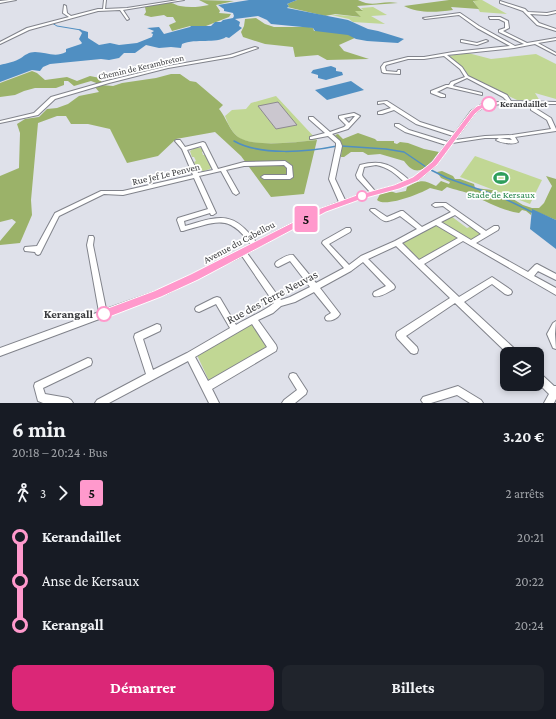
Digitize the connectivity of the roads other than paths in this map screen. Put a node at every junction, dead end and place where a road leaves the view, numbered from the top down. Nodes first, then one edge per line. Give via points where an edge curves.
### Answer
1 (15, 0) edge
2 (105, 0) edge
3 (183, 0) edge
4 (506, 0) edge
5 (511, 0) edge
6 (517, 1) dead end
7 (0, 2) edge
8 (64, 6) dead end
9 (104, 9) junction
10 (121, 9) junction
11 (555, 12) edge
12 (528, 13) junction
13 (70, 16) junction
14 (426, 18) dead end
15 (490, 18) dead end
16 (127, 19) dead end
17 (556, 30) edge
18 (556, 38) edge
19 (462, 41) dead end
20 (486, 41) dead end
21 (0, 43) edge
22 (477, 44) junction
23 (537, 44) junction
24 (528, 45) junction
25 (256, 48) dead end
26 (514, 48) junction
27 (482, 50) junction
28 (556, 54) edge
29 (445, 55) junction
30 (399, 71) dead end
31 (467, 77) junction
32 (450, 87) junction
33 (480, 94) dead end
34 (443, 96) dead end
35 (510, 102) junction
36 (533, 102) junction
37 (380, 103) dead end
38 (556, 103) edge
39 (395, 108) junction
40 (380, 113) dead end
41 (556, 116) edge
42 (311, 118) dead end
43 (549, 119) junction
44 (0, 122) edge
45 (349, 125) dead end
46 (397, 126) dead end
47 (329, 133) junction
48 (455, 135) junction
49 (312, 138) dead end
50 (178, 142) dead end
51 (450, 143) junction
52 (184, 149) junction
53 (220, 170) junction
54 (197, 176) junction
55 (264, 177) dead end
56 (408, 182) junction
57 (236, 193) dead end
58 (374, 193) junction
59 (343, 202) junction
60 (435, 204) dead end
61 (212, 210) junction
62 (373, 210) dead end
63 (455, 212) junction
64 (216, 220) junction
65 (435, 222) junction
66 (496, 228) dead end
67 (420, 229) junction
68 (348, 230) dead end
69 (486, 234) junction
70 (91, 238) dead end
71 (462, 238) junction
72 (397, 243) junction
73 (471, 243) junction
74 (255, 246) junction
75 (26, 250) dead end
76 (243, 253) junction
77 (363, 258) junction
78 (420, 263) junction
79 (278, 264) dead end
80 (348, 269) junction
81 (529, 276) junction
82 (556, 277) edge
83 (316, 288) junction
84 (508, 292) dead end
85 (556, 292) edge
86 (377, 294) dead end
87 (458, 299) junction
88 (279, 304) junction
89 (199, 309) dead end
90 (103, 314) junction
91 (329, 318) dead end
92 (254, 319) junction
93 (556, 325) edge
94 (157, 328) dead end
95 (234, 330) junction
96 (556, 345) edge
97 (507, 347) edge
98 (414, 350) dead end
99 (0, 352) edge
100 (190, 356) junction
101 (88, 362) dead end
102 (151, 376) junction
103 (293, 377) dead end
104 (544, 386) edge
105 (206, 387) junction
106 (553, 398) edge
107 (426, 400) dead end
108 (68, 403) edge
109 (100, 403) edge
110 (214, 403) edge
111 (287, 403) edge
112 (478, 403) edge

1 - 7 street
2 - 9 street
3 - 10 street
4 - 12 street via 501,2
5 - 6 street
8 - 13 street via 65,13
9 - 10 street
9 - 13 street
10 - 16 street
11 - 12 street
12 - 17 street via 534,22
13 - 21 street via 28,29
14 - 26 street via 460,14
15 - 24 street via 500,18 507,22 507,28 500,31
18 - 23 street
19 - 22 street
20 - 22 street
22 - 27 street
23 - 24 street
23 - 28 street
24 - 26 street
25 - 44 street, Chemin de Kerambreton via 231,56 135,75 53,98 36,114
26 - 27 street
27 - 29 street
29 - 30 street via 408,58 382,67 384,72
29 - 31 street via 461,68
31 - 32 street via 452,82
31 - 35 street via 505,96
32 - 33 street
32 - 34 street via 433,92
35 - 36 street, Avenue du Cabellou
35 - 48 street, Avenue du Cabellou via 479,107
36 - 38 street, Avenue du Cabellou
36 - 43 street via 532,109
37 - 39 street via 385,102
39 - 40 street
39 - 48 street via 418,123
41 - 43 street
42 - 47 street
43 - 51 street via 554,130 512,136 515,142 487,139 460,144
45 - 47 street
46 - 51 street
47 - 49 street
47 - 59 street via 339,144 332,179
48 - 51 street, Avenue du Cabellou
50 - 52 street
51 - 56 street, Avenue du Cabellou via 430,168
52 - 53 street via 203,144
52 - 54 street
53 - 54 street, Rue Jef Le Penven
53 - 55 street, Rue Jef Le Penven via 244,164 285,163 290,167 290,177
53 - 57 street
54 - 61 street
54 - 75 street, Rue Jef Le Penven via 123,193 103,192 57,215 39,251
56 - 58 street, Avenue du Cabellou
56 - 58 street via 391,167 372,163 362,166 360,178
58 - 59 street, Avenue du Cabellou
59 - 74 street, Avenue du Cabellou
60 - 63 street via 444,204
61 - 64 street
61 - 64 street via 180,220 183,229
62 - 67 street via 386,220 401,213
63 - 65 street, Rue des Terre Neuvas
63 - 69 street
64 - 74 street via 225,219 238,225
65 - 67 street, Rue des Terre Neuvas
65 - 71 street
66 - 69 street
67 - 72 street, Rue des Terre Neuvas
68 - 80 street via 325,243
69 - 73 street
70 - 90 street via 90,245
71 - 73 street
71 - 78 street
72 - 77 street, Rue des Terre Neuvas
72 - 78 street
73 - 81 street
74 - 76 street, Avenue du Cabellou
76 - 88 street
76 - 90 street, Avenue du Cabellou via 165,291
77 - 80 street, Rue des Terre Neuvas
77 - 86 street via 391,287
78 - 87 street
79 - 83 street via 291,258
80 - 83 street, Rue des Terre Neuvas
81 - 82 street via 537,267
81 - 85 street
83 - 88 street, Rue des Terre Neuvas
83 - 91 street via 336,314
84 - 87 street via 492,280
87 - 97 street
87 - 98 street via 400,335
88 - 92 street, Rue des Terre Neuvas
89 - 95 street via 217,300
90 - 99 street, Avenue du Cabellou
92 - 95 street, Rue des Terre Neuvas
92 - 105 street via 272,348
93 - 96 street via 551,334
94 - 102 street via 138,338
95 - 100 street, Rue des Terre Neuvas
100 - 102 street, Rue des Terre Neuvas
100 - 105 street
101 - 108 street via 38,386 40,398
102 - 109 street, Rue des Terre Neuvas
103 - 111 street via 303,391
104 - 106 street
105 - 110 street
107 - 112 street via 458,390

